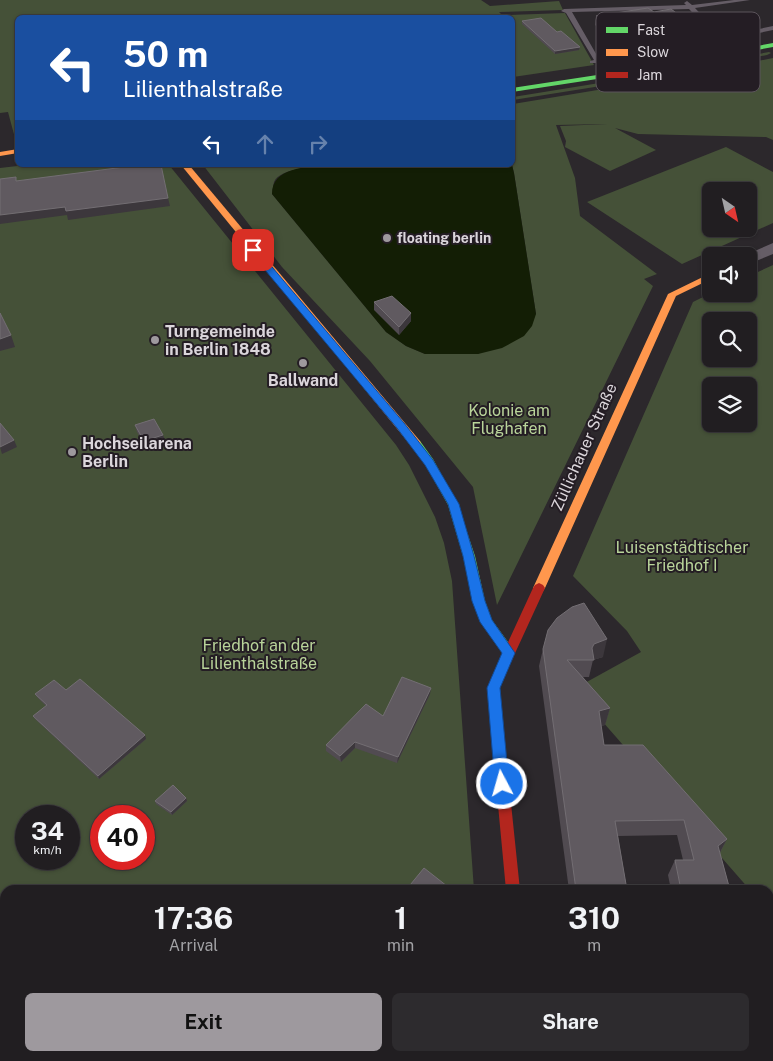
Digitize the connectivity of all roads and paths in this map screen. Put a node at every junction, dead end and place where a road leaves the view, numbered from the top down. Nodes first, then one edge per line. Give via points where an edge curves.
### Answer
1 (685, 0) edge
2 (747, 0) edge
3 (690, 7) junction
4 (695, 12) edge
5 (773, 28) edge
6 (760, 31) edge
7 (773, 44) edge
8 (760, 47) edge
9 (595, 61) edge
10 (596, 77) edge
11 (515, 90) edge
12 (15, 152) edge
13 (0, 154) edge
14 (187, 167) edge
15 (773, 248) edge
16 (757, 255) edge
17 (702, 280) edge
18 (509, 653) junction
19 (513, 885) edge

1 - 3 lane
2 - 3 lane
3 - 4 lane
3 - 9 lane via 566,11
5 - 6 lane
7 - 8 street
10 - 11 street
12 - 13 street
14 - 18 street via 429,462 453,504 478,601 487,622
15 - 16 street
17 - 18 street, Züllichauer Straße via 672,294
18 - 19 street, Züllichauer Straße via 493,688

